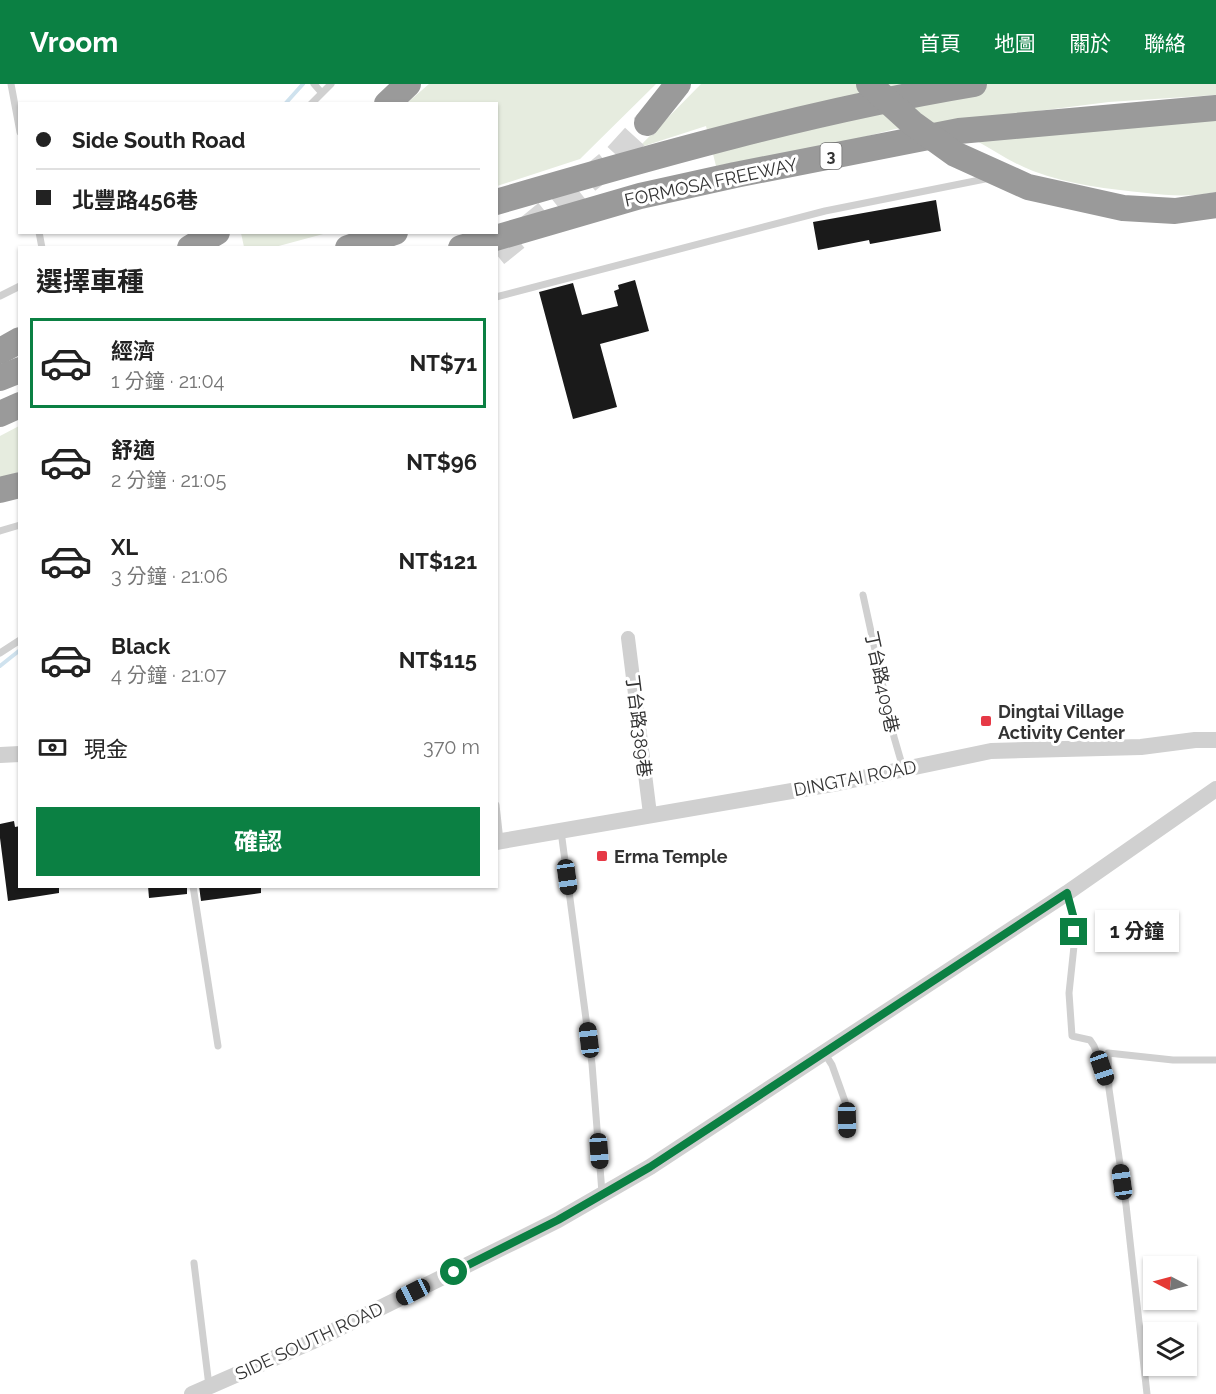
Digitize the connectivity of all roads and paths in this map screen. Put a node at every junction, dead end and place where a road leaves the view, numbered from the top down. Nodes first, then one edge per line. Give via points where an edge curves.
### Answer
1 (11, 84) edge
2 (314, 84) edge
3 (331, 84) edge
4 (396, 84) edge
5 (408, 84) edge
6 (678, 84) edge
7 (869, 84) edge
8 (974, 84) edge
9 (321, 92) junction
10 (313, 102) edge
11 (382, 102) edge
12 (389, 102) edge
13 (1213, 108) edge
14 (18, 121) edge
15 (647, 123) tunnel mouth
16 (498, 201) edge
17 (1216, 205) edge
18 (1216, 210) edge
19 (389, 234) edge
20 (218, 235) edge
21 (194, 246) edge
22 (354, 246) edge
23 (468, 246) edge
24 (18, 287) edge
25 (0, 296) edge
26 (498, 296) edge
27 (18, 341) edge
28 (0, 351) edge
29 (18, 371) edge
30 (0, 378) edge
31 (18, 406) edge
32 (0, 414) edge
33 (18, 486) edge
34 (0, 490) edge
35 (18, 526) edge
36 (0, 531) edge
37 (863, 595) dead end
38 (628, 638) dead end
39 (18, 641) edge
40 (0, 652) edge
41 (1216, 740) edge
42 (18, 754) edge
43 (0, 755) edge
44 (903, 768) junction
45 (1216, 789) edge
46 (650, 814) junction
47 (561, 830) junction
48 (498, 842) edge
49 (193, 888) edge
50 (1067, 893) junction
51 (218, 1046) dead end
52 (824, 1052) junction
53 (1216, 1060) edge
54 (1109, 1089) junction
55 (847, 1133) dead end
56 (602, 1195) junction
57 (194, 1263) dead end
58 (209, 1386) junction
59 (192, 1394) edge
60 (1148, 1394) edge

1 - 14 lane
2 - 9 lane
3 - 9 lane
4 - 11 highway
5 - 12 highway
6 - 15 highway
7 - 17 highway, bridge via 912,123 955,154 1028,187 1123,208 1175,211
8 - 16 highway, FORMOSA FREEWAY / 3 via 909,95 698,144
9 - 10 lane
13 - 23 highway, FORMOSA FREEWAY / 3 via 959,131 640,196
18 - 26 lane via 1090,203 1030,180 997,177 825,211
19 - 22 highway
20 - 21 highway
24 - 25 lane
27 - 28 highway
29 - 30 highway
31 - 32 highway
33 - 34 highway
35 - 36 lane
37 - 44 lane, 丁台路409巷
38 - 46 street, 丁台路389巷
39 - 40 lane
41 - 44 street, DINGTAI ROAD via 1141,747 991,751
42 - 43 street
44 - 46 street, DINGTAI ROAD via 827,785
45 - 50 street, SIDE SOUTH ROAD
46 - 47 street, DINGTAI ROAD
47 - 48 street, DINGTAI ROAD
47 - 56 lane via 592,1064
49 - 51 lane
50 - 52 street, SIDE SOUTH ROAD
50 - 54 lane via 1074,919 1072,1036 1090,1040 1095,1046
52 - 55 lane via 847,1107
52 - 56 street, SIDE SOUTH ROAD
53 - 54 lane via 1108,1053
54 - 60 lane
56 - 58 street, SIDE SOUTH ROAD via 311,1342
57 - 58 lane
58 - 59 street, SIDE SOUTH ROAD

